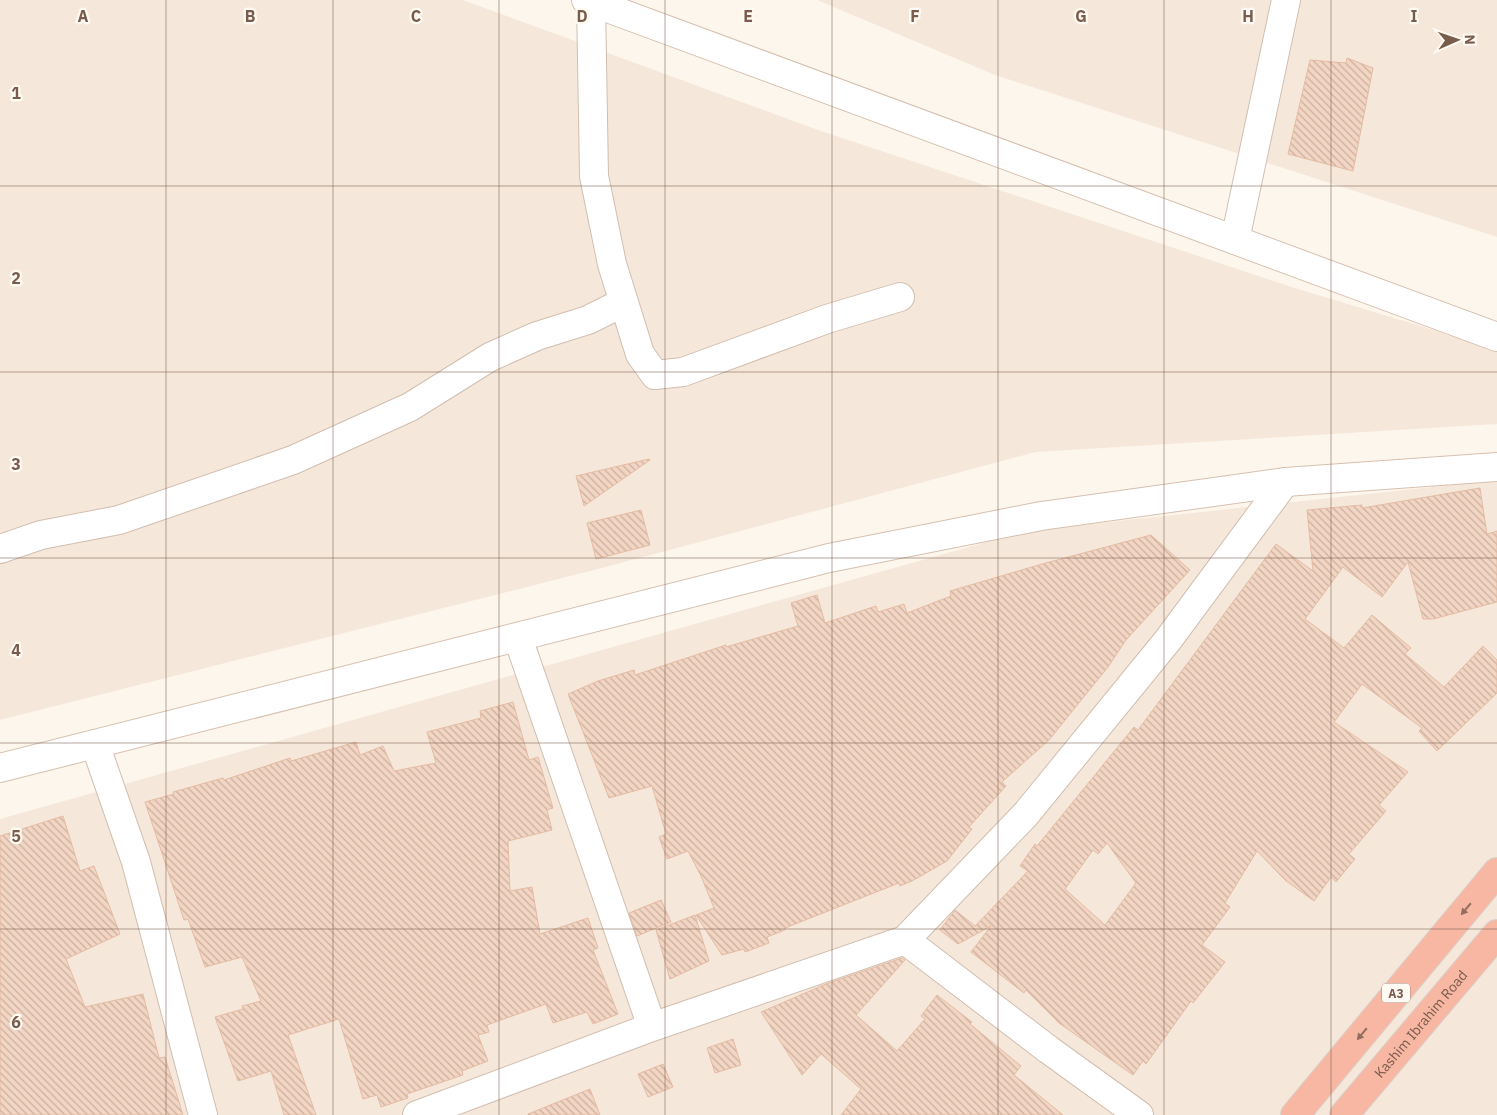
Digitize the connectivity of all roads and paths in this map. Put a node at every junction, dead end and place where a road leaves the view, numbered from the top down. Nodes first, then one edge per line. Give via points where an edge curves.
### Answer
1 (1286, 0) edge
2 (589, 1) edge
3 (1235, 240) junction
4 (900, 297) dead end
5 (624, 302) junction
6 (1497, 337) edge
7 (1497, 467) edge
8 (1285, 482) junction
9 (0, 549) edge
10 (518, 638) junction
11 (95, 744) junction
12 (0, 768) edge
13 (1497, 872) edge
14 (1497, 934) edge
15 (905, 940) junction
16 (652, 1027) junction
17 (203, 1115) edge
18 (417, 1115) edge
19 (1139, 1115) edge
20 (1295, 1115) edge
21 (1344, 1115) edge

1 - 3 street
2 - 3 street
2 - 5 street via 594,176 612,264
3 - 6 street
4 - 5 street via 827,318 683,372 655,375 640,354
5 - 9 street via 588,320 537,336 490,357 410,406 293,460 119,520 41,535
7 - 8 street
8 - 10 street via 1041,516 829,558
8 - 15 street via 1168,640 1026,814
10 - 11 street
10 - 16 street
11 - 12 street
11 - 17 street via 136,862
13 -> 20 highway, A3
14 - 21 highway, Kashim Ibrahim Road
15 - 16 street
15 - 19 street
16 - 18 street

